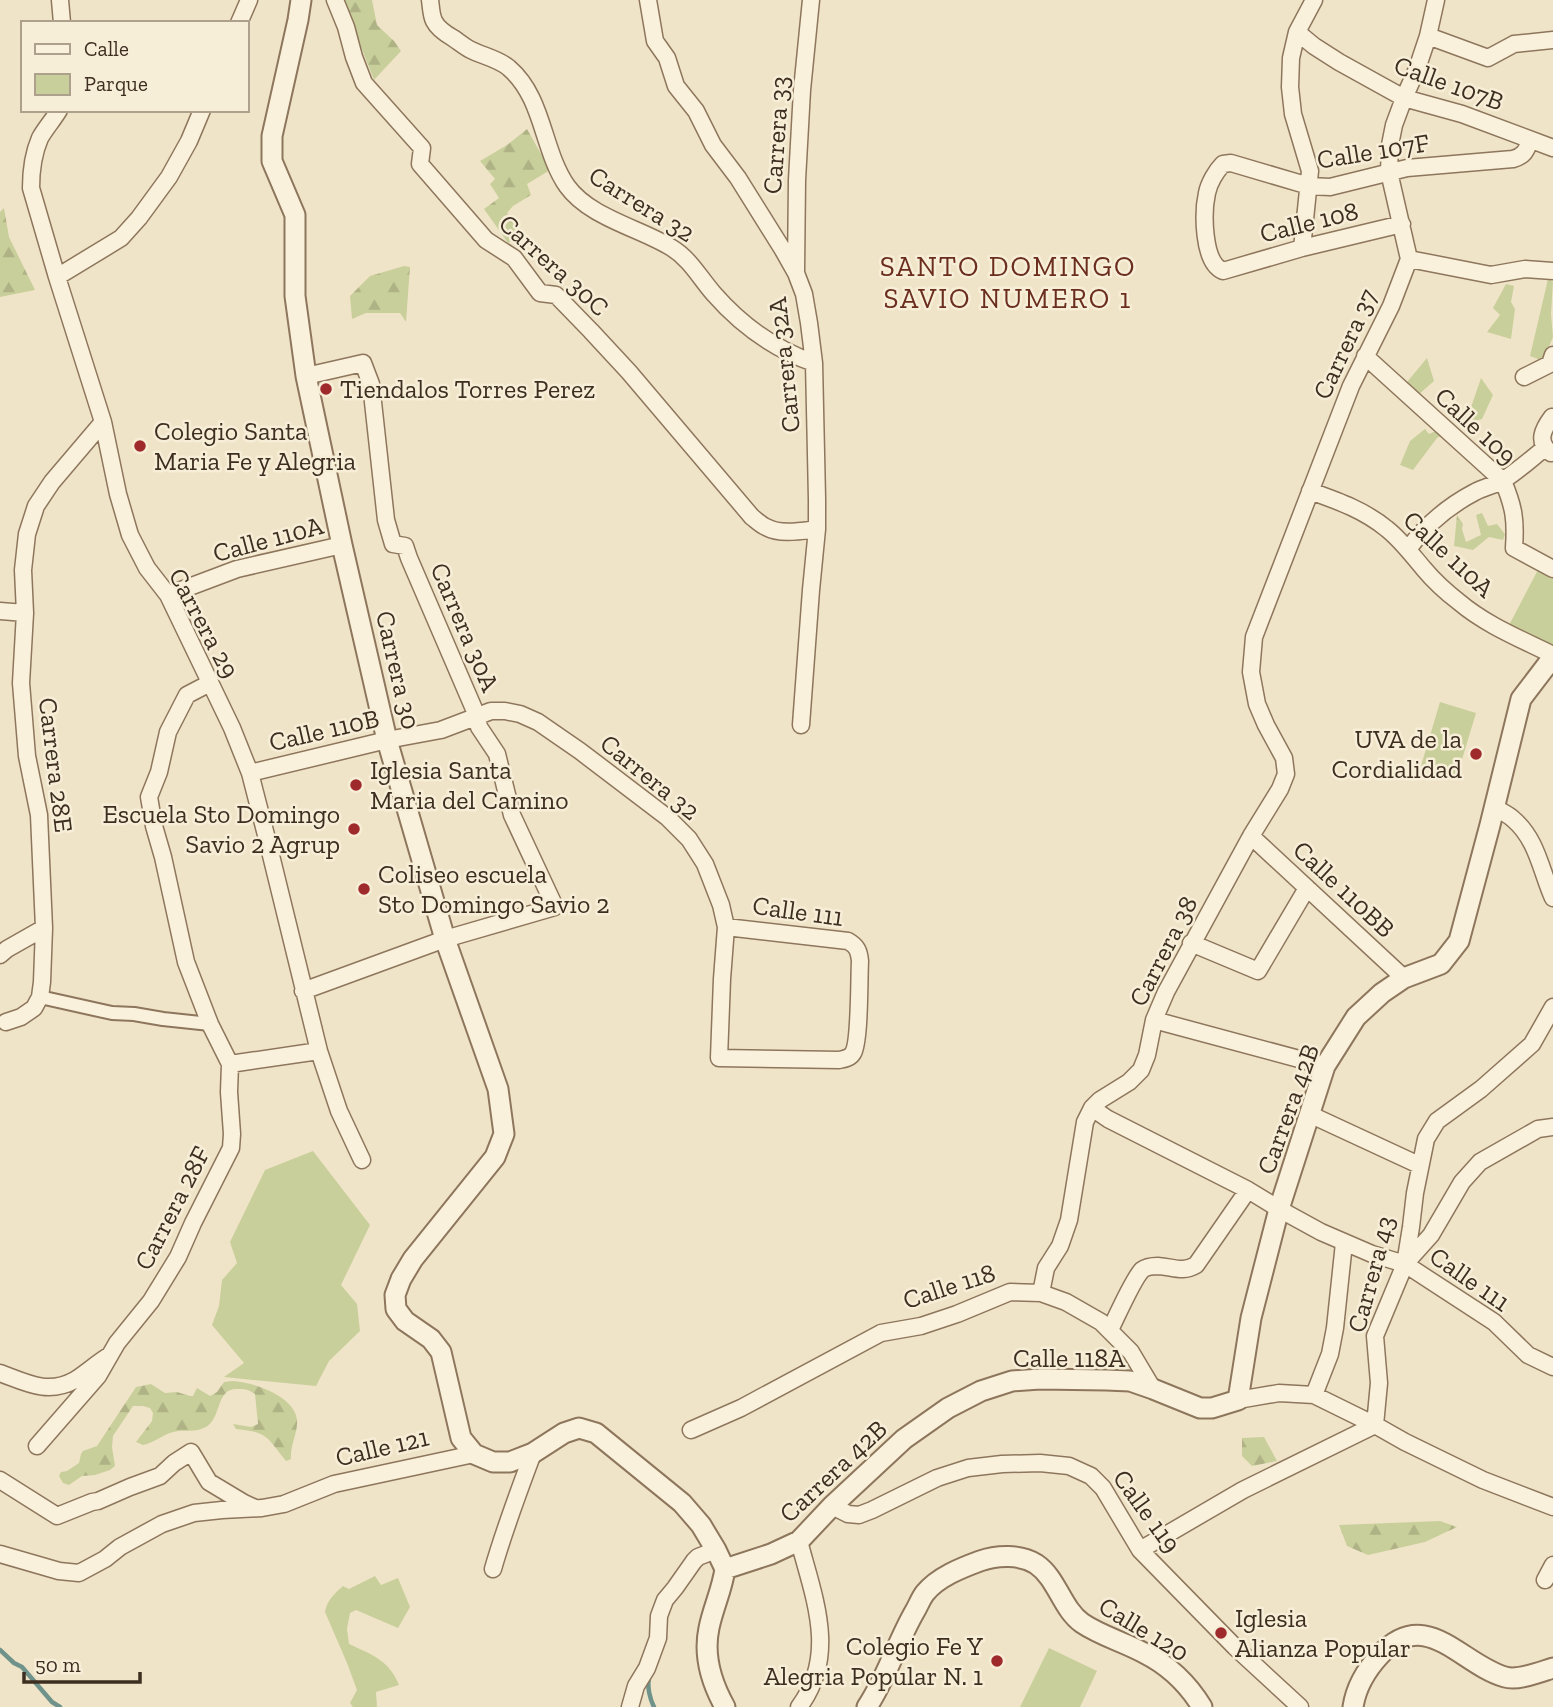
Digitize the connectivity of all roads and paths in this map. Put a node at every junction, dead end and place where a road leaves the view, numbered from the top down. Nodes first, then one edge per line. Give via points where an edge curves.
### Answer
1 (60, 0) edge
2 (249, 0) edge
3 (301, 0) edge
4 (335, 0) edge
5 (430, 0) edge
6 (648, 0) edge
7 (811, 0) edge
8 (1314, 0) edge
9 (1436, 0) edge
10 (62, 21) edge
11 (240, 21) edge
12 (1297, 32) junction
13 (1428, 36) junction
14 (1553, 40) edge
15 (1404, 98) junction
16 (58, 112) edge
17 (201, 112) edge
18 (1530, 141) junction
19 (1553, 148) edge
20 (1389, 172) junction
21 (1309, 186) junction
22 (1402, 224) junction
23 (1302, 248) junction
24 (1409, 258) junction
25 (1228, 270) joint
26 (1553, 271) edge
27 (796, 273) junction
28 (57, 277) junction
29 (1553, 355) edge
30 (1365, 356) junction
31 (814, 363) junction
32 (306, 376) junction
33 (1524, 377) dead end
34 (1552, 417) edge
35 (103, 422) junction
36 (1549, 451) edge
37 (1503, 481) junction
38 (1310, 491) junction
39 (817, 529) junction
40 (342, 545) junction
41 (1408, 549) junction
42 (1553, 569) edge
43 (168, 595) junction
44 (0, 611) edge
45 (25, 613) junction
46 (1553, 656) edge
47 (210, 683) junction
48 (1257, 704) joint
49 (484, 713) junction
50 (801, 725) dead end
51 (387, 740) junction
52 (250, 774) junction
53 (1494, 807) junction
54 (1251, 836) junction
55 (1307, 888) junction
56 (1553, 898) edge
57 (726, 927) junction
58 (44, 928) junction
59 (444, 939) junction
60 (1191, 943) junction
61 (0, 955) edge
62 (1404, 978) junction
63 (303, 991) junction
64 (40, 997) junction
65 (1553, 1007) edge
66 (1154, 1020) junction
67 (6, 1022) dead end
68 (210, 1024) junction
69 (319, 1051) junction
70 (839, 1060) joint
71 (230, 1064) junction
72 (1325, 1066) junction
73 (1092, 1108) junction
74 (1309, 1114) junction
75 (1553, 1127) edge
76 (362, 1160) dead end
77 (1419, 1165) junction
78 (1248, 1190) junction
79 (1279, 1209) junction
80 (1344, 1243) junction
81 (1405, 1264) junction
82 (1041, 1293) junction
83 (1110, 1330) junction
84 (109, 1356) junction
85 (1553, 1367) edge
86 (0, 1373) edge
87 (1153, 1389) junction
88 (1314, 1395) junction
89 (1238, 1400) junction
90 (948, 1408) joint
91 (1375, 1425) junction
92 (691, 1430) dead end
93 (37, 1446) dead end
94 (533, 1453) junction
95 (474, 1454) junction
96 (0, 1480) edge
97 (832, 1506) junction
98 (1553, 1507) edge
99 (257, 1508) junction
100 (799, 1541) junction
101 (716, 1550) junction
102 (1140, 1550) junction
103 (0, 1554) edge
104 (1553, 1565) edge
105 (493, 1569) dead end
106 (725, 1569) junction
107 (1545, 1580) dead end
108 (1553, 1668) edge
109 (630, 1707) edge
110 (725, 1707) edge
111 (799, 1707) edge
112 (867, 1707) edge
113 (1202, 1707) edge
114 (1300, 1707) edge
115 (1353, 1707) edge

1 - 10 street
2 - 11 street
3 - 32 street, Carrera 30 via 272,136 272,161 295,215 295,296
4 - 39 street, Carrera 30C via 364,83 422,148 420,164 486,240 514,258 540,293 556,295 591,331 752,517 778,531
5 - 31 street, Carrera 32 via 433,20 442,31 508,67 522,82 568,188 584,203 675,250 751,329 790,355
6 - 27 street, Carrera 32A via 655,41 667,58 676,86
7 - 27 street, Carrera 33 via 797,180
8 - 12 street
9 - 13 street
12 - 15 street, Calle 107B
12 - 21 street via 1290,87 1298,136 1310,171
13 - 14 street via 1488,58 1514,44
13 - 15 street
15 - 18 street, Calle 107B via 1462,114
15 - 20 street via 1394,125
16 - 28 street, Carrera 29 via 41,137 31,173 31,188
17 - 28 street via 169,177 139,218 121,238
18 - 19 street, Calle 107B
18 - 20 street, Calle 107F via 1521,157 1513,159
20 - 21 street, Calle 107F via 1330,187
20 - 22 street
21 - 23 street
21 - 25 street, Calle 107F via 1231,163 1219,167 1207,190 1205,232 1217,269
22 - 23 street, Calle 108
22 - 24 street
23 - 25 street, Calle 108
24 - 26 street via 1491,275 1525,269
24 - 30 street, Carrera 37
27 - 31 street, Carrera 32A via 804,294
28 - 35 street, Carrera 29
29 - 33 street via 1550,364
30 - 37 street, Calle 109
30 - 38 street, Carrera 37
31 - 39 street, Carrera 32A
32 - 40 street, Carrera 30
32 - 49 street, Carrera 30A via 363,363 371,384 386,520 393,544 405,546
34 - 36 street via 1542,429 1542,442
35 - 43 street, Carrera 29 via 130,535
35 - 45 street, Carrera 28E via 36,506 23,570
36 - 37 street
37 - 41 street via 1472,493 1440,515
37 - 42 street, Calle 109 via 1516,523 1514,548
38 - 41 street, Calle 110A via 1364,513
38 - 48 street, Carrera 37 via 1254,637 1251,672
39 - 50 street, Carrera 32A
40 - 43 street, Calle 110A via 237,569
40 - 51 street, Carrera 30
41 - 46 street, Calle 110A via 1437,583 1478,617
43 - 47 street, Carrera 29
44 - 45 street
45 - 58 street, Carrera 28E via 22,700 39,815
46 - 53 street, Carrera 42B via 1521,699
47 - 52 street, Carrera 29
47 - 68 street, Carrera 28F via 187,695 168,732 149,797 186,962
48 - 54 street, Carrera 38 via 1284,758 1286,774
49 - 51 street, Calle 110B via 441,730
49 - 57 street, Carrera 32 via 505,711 538,722 668,818 705,864
49 - 59 street, Carrera 30A via 479,727 496,754 512,815 555,907
51 - 52 street, Calle 110B
51 - 59 street, Carrera 30
52 - 63 street, Carrera 29
53 - 56 street via 1512,818 1532,842
53 - 62 street, Carrera 42B via 1459,941 1441,964
54 - 55 street, Calle 110BB
54 - 60 street, Carrera 38
55 - 60 street via 1258,971
55 - 62 street, Calle 110BB
57 - 70 street, Carrera 32 via 719,1058
57 - 70 street, Calle 111 via 855,945 860,961 855,1050
58 - 61 street
58 - 64 street, Carrera 28E
59 - 63 street
59 - 95 street, Carrera 30 via 498,1088 504,1134 495,1157 413,1259 395,1295 396,1308 405,1321 441,1352 461,1438
60 - 66 street, Carrera 38
62 - 72 street, Carrera 42B via 1356,1017
63 - 69 street, Carrera 29
64 - 67 street via 22,1017
64 - 68 street via 112,1013
65 - 77 street, Carrera 43 via 1532,1044 1437,1121
66 - 72 street
66 - 73 street, Carrera 38 via 1141,1070
68 - 71 street, Carrera 28F
69 - 71 street
69 - 76 street, Carrera 29
71 - 84 street, Carrera 28F via 231,1148 178,1257
72 - 74 street, Carrera 42B
73 - 78 street, Calle 111
73 - 82 street via 1085,1122 1069,1220 1046,1268
74 - 77 street
74 - 79 street, Carrera 42B
75 - 81 street via 1538,1129 1480,1163 1462,1182 1432,1235
77 - 81 street, Carrera 43
78 - 79 street, Calle 111
78 - 83 street via 1196,1265 1187,1270 1159,1266 1143,1270
79 - 80 street, Calle 111
79 - 89 street, Carrera 42B via 1251,1318
80 - 81 street, Calle 111
80 - 88 street via 1330,1354
81 - 85 street, Calle 111 via 1494,1322 1528,1355
81 - 91 street, Carrera 43 via 1375,1336 1379,1382
82 - 83 street, Calle 118 via 1066,1301
82 - 92 street, Calle 118 via 1010,1292 921,1326 881,1333
83 - 87 street, Calle 118 via 1131,1352
84 - 86 street via 58,1388 40,1387
84 - 93 street, Carrera 28F via 98,1376
87 - 89 street via 1200,1408
87 - 90 street, Calle 118A via 1130,1381 1012,1381
88 - 89 street via 1279,1393
88 - 91 street
90 - 97 street, Carrera 42B via 904,1439
91 - 98 street via 1483,1479
91 - 102 street via 1243,1490
94 - 95 street, Calle 121 via 510,1462 493,1462
94 - 101 street, Calle 121 via 579,1428 596,1433 681,1503
94 - 105 street
95 - 99 street, Calle 121 via 334,1484 284,1504
96 - 99 street via 57,1516 160,1476 191,1452 209,1482
97 - 100 street, Carrera 42B
97 - 102 street, Calle 119 via 859,1515 968,1468 1040,1463 1069,1466 1091,1476 1103,1488
99 - 103 street, Calle 121 via 194,1513 162,1524 79,1573
100 - 106 street, Carrera 42B
100 - 111 street via 822,1643 810,1693
101 - 106 street, Calle 121
101 - 109 street via 698,1557 665,1600 658,1638
102 - 114 street, Calle 119
104 - 107 street
106 - 110 street via 706,1654
108 - 115 street via 1508,1678 1420,1634 1398,1639 1382,1652 1367,1670
112 - 113 street, Calle 120 via 925,1592 953,1571 988,1558 1016,1556 1036,1564 1080,1622 1145,1653 1178,1676

